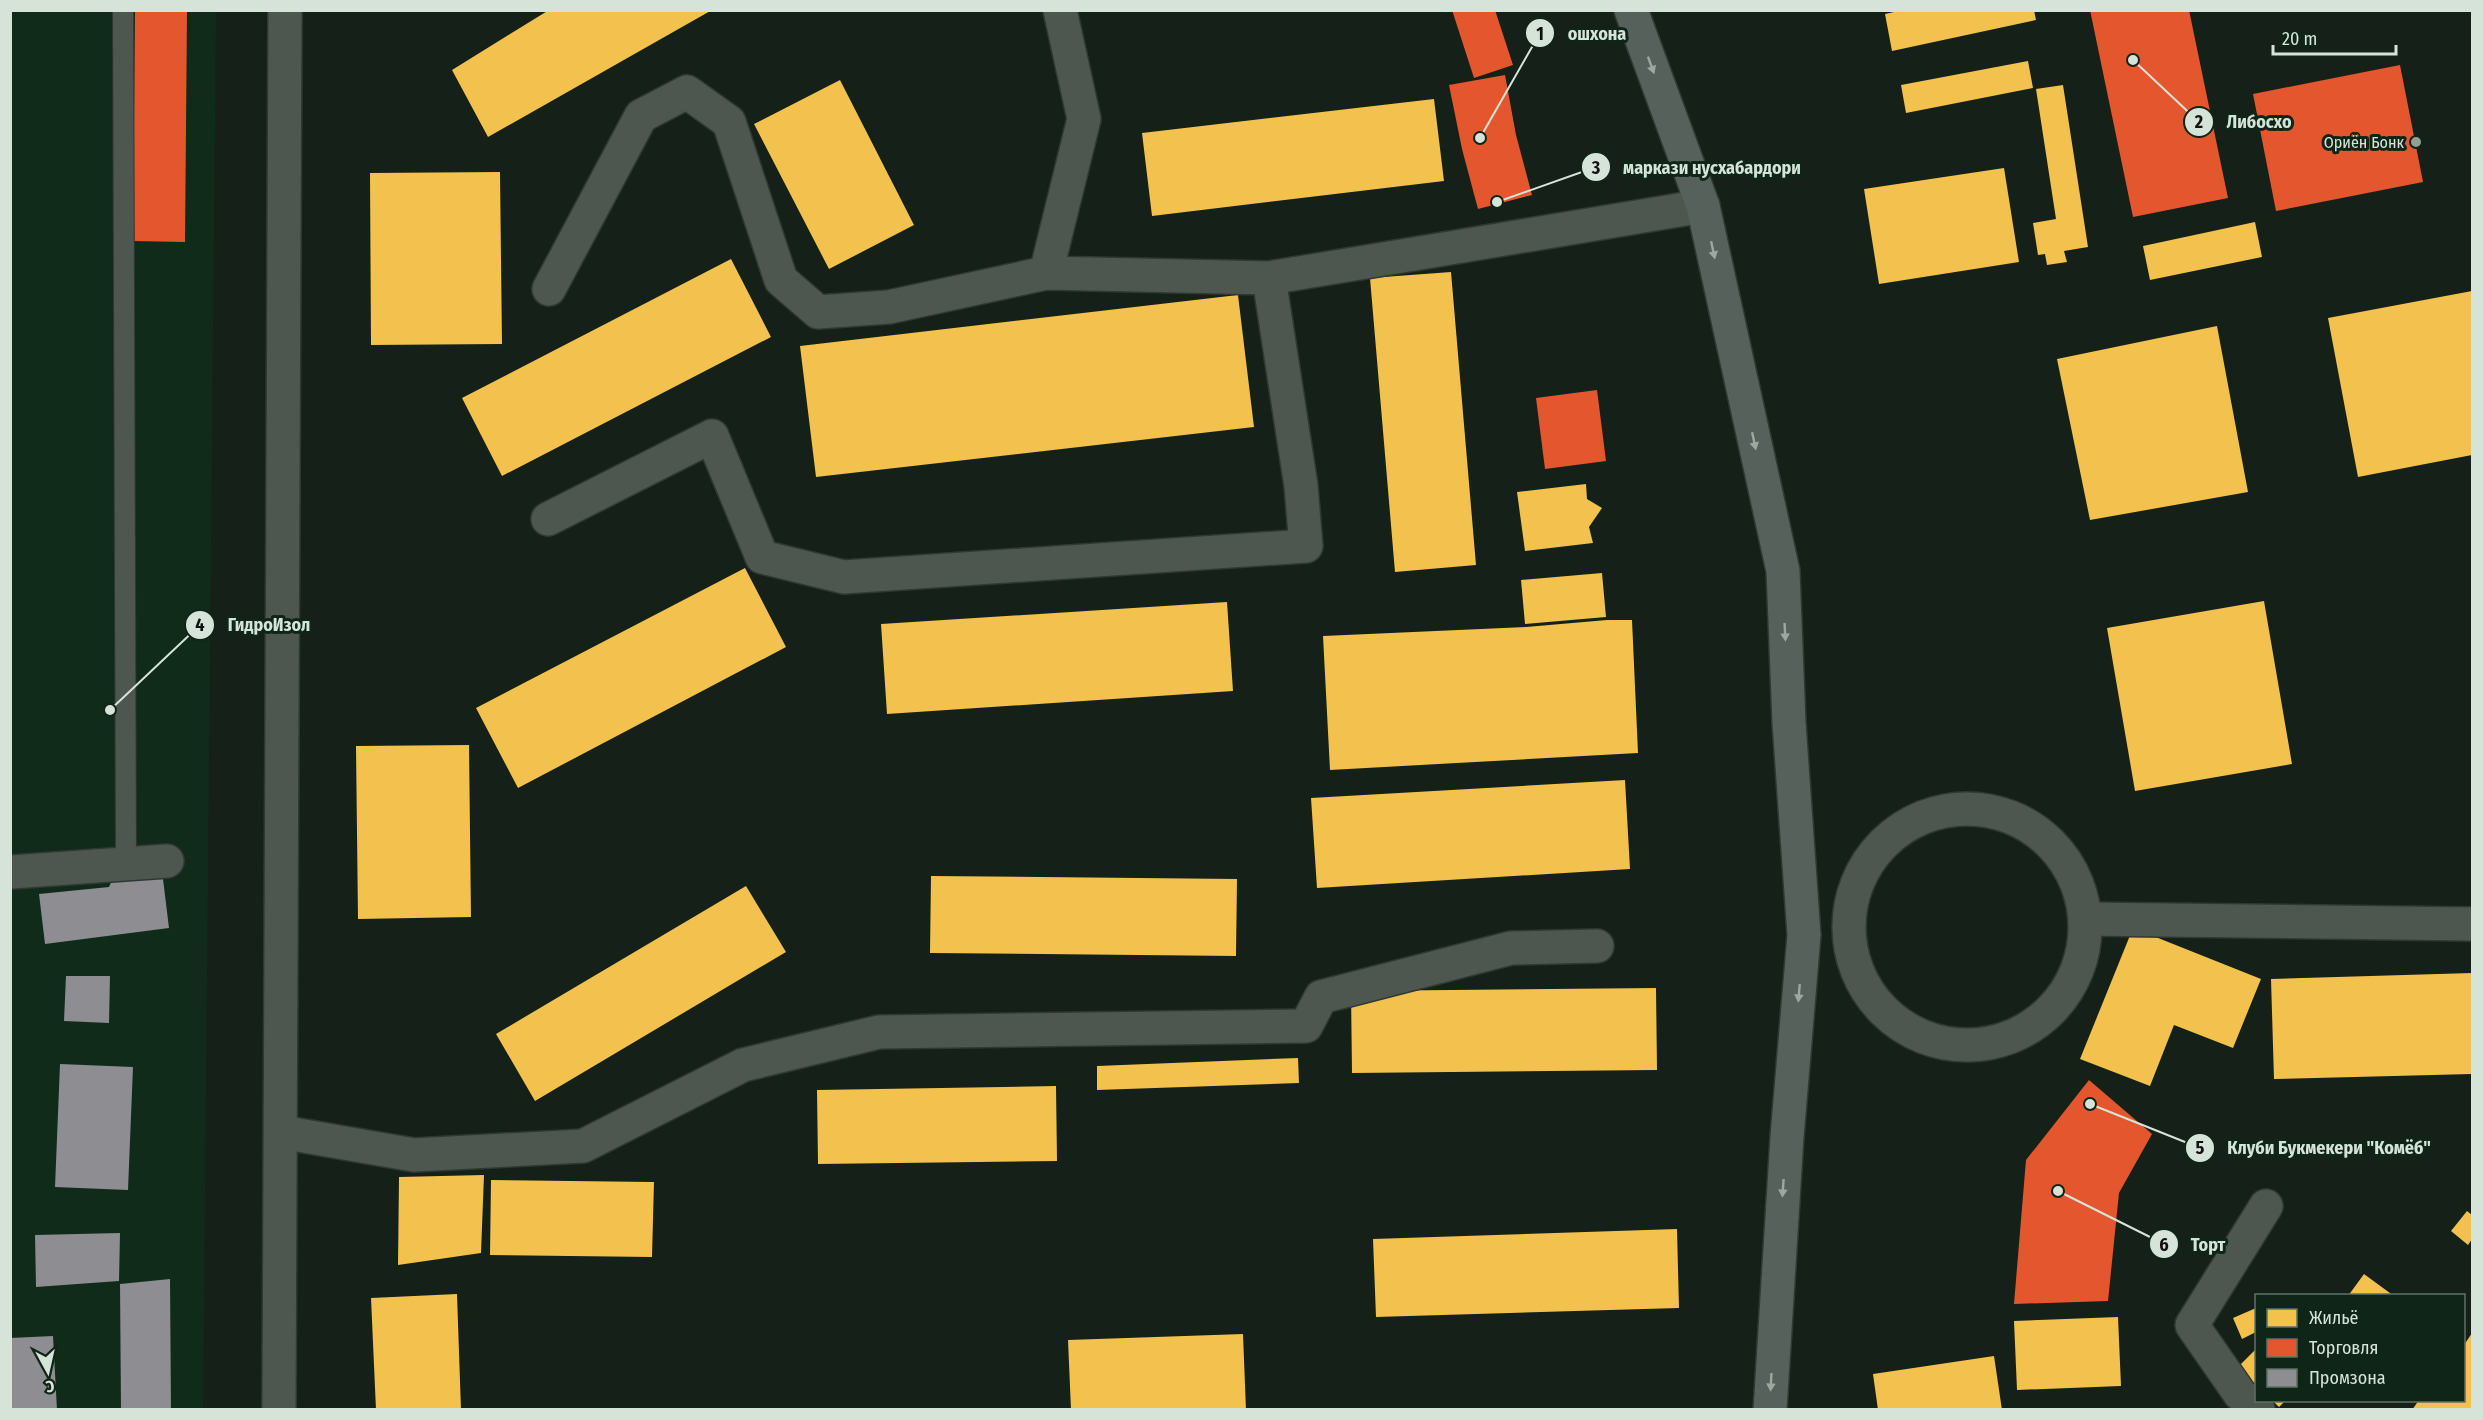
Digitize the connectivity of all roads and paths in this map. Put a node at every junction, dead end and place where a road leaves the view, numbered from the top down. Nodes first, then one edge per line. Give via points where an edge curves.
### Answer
1 (123, 10) edge
2 (285, 10) edge
3 (1060, 10) edge
4 (1631, 10) edge
5 (1703, 206) junction
6 (1046, 273) junction
7 (1269, 278) junction
8 (549, 289) dead end
9 (548, 519) dead end
10 (167, 861) dead end
11 (126, 864) junction
12 (11, 873) edge
13 (2085, 919) junction
14 (2472, 924) edge
15 (1804, 935) junction
16 (1850, 937) junction
17 (1597, 946) dead end
18 (281, 1132) junction
19 (2266, 1206) dead end
20 (279, 1410) edge
21 (1770, 1410) edge
22 (2258, 1410) edge

1 - 11 lane
2 - 18 street
3 - 6 street via 1083,119
4 -> 5 main road
5 - 7 street
5 -> 15 main road via 1783,571
6 - 7 street
6 - 8 street via 890,307 818,312 781,280 729,122 687,92 641,116
7 - 9 street via 1301,486 1306,546 844,577 762,557 712,436
10 - 11 street
11 - 12 street
13 - 14 street
13 - 16 street via 2084,948 2075,976 2059,1002 2038,1022 2020,1032 1983,1044 1953,1045 1925,1038 1898,1023 1876,1004 1861,979
13 - 16 street via 2080,890 2067,863 2047,841 2005,816 1966,809 1937,813 1909,824 1885,842 1866,866 1854,892
15 - 16 street
15 -> 21 main road
17 - 18 street via 1511,948 1321,997 1306,1026 879,1032 743,1065 584,1146 414,1155
18 - 20 street
19 - 22 street via 2192,1325 2240,1394

